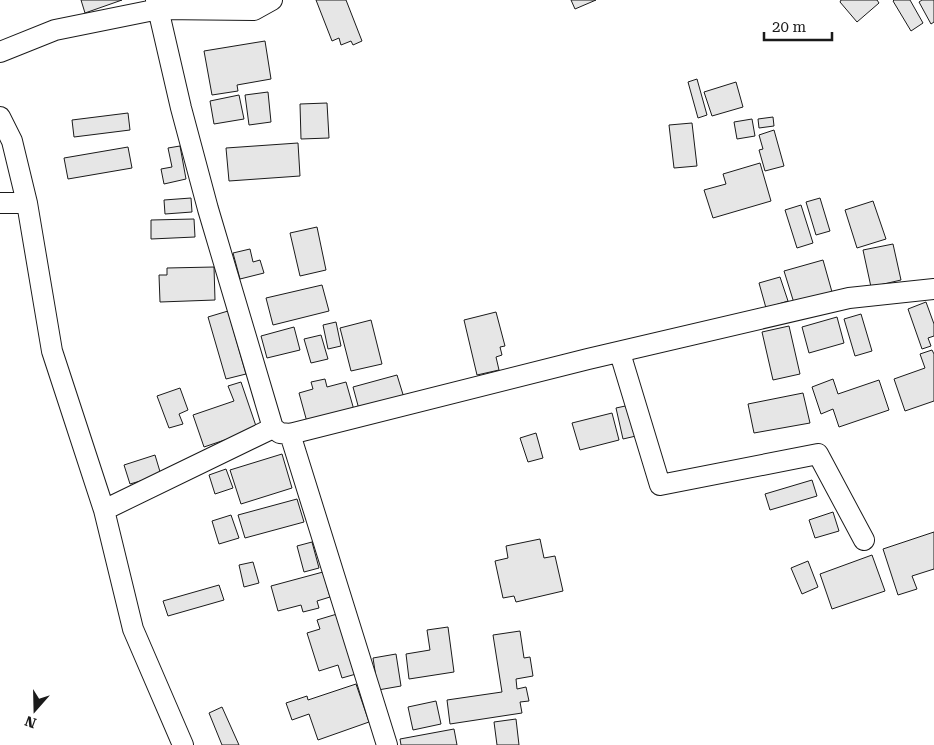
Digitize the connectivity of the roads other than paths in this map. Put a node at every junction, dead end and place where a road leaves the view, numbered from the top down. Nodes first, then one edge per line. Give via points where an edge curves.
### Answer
1 (272, 0) edge
2 (157, 5) edge
3 (0, 52) edge
4 (0, 117) edge
5 (0, 203) edge
6 (27, 203) junction
7 (934, 289) edge
8 (620, 353) junction
9 (281, 431) junction
10 (104, 510) junction
11 (864, 540) dead end
12 (183, 745) edge
13 (387, 745) edge

1 - 2 street via 254,10
2 - 3 street via 55,30
2 - 9 street via 196,163
4 - 6 street via 12,141
5 - 6 street
6 - 10 street via 52,350
7 - 8 street via 849,298
8 - 9 street
8 - 11 street via 660,485 818,454
9 - 10 street
9 - 13 street
10 - 12 street via 133,629

